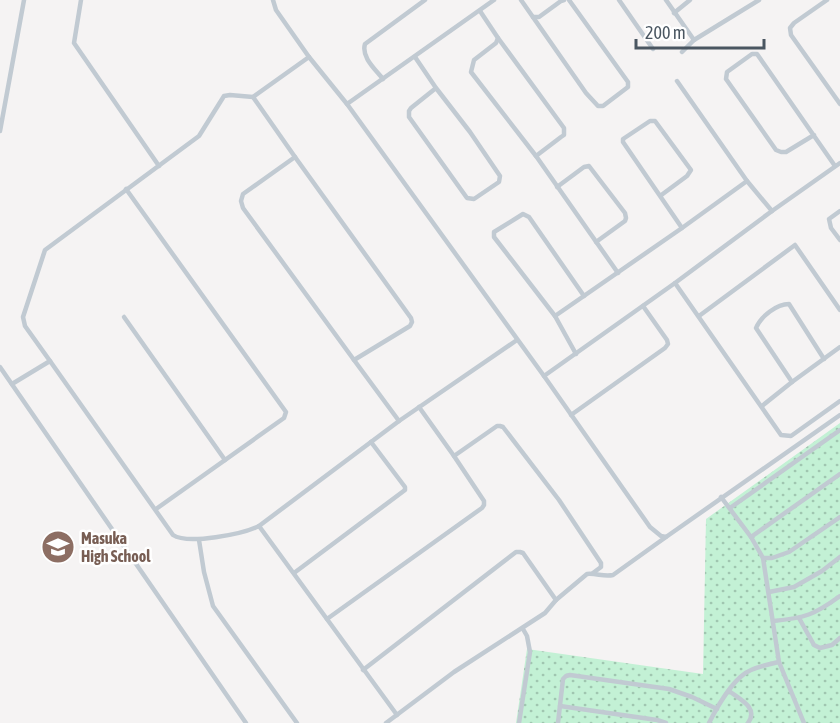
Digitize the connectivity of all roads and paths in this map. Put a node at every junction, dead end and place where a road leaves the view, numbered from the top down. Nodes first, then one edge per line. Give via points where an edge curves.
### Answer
1 (24, 0) edge
2 (81, 0) edge
3 (273, 0) edge
4 (425, 0) edge
5 (494, 0) edge
6 (521, 0) edge
7 (566, 0) edge
8 (619, 0) edge
9 (666, 0) edge
10 (690, 0) edge
11 (759, 0) edge
12 (827, 0) edge
13 (480, 11) junction
14 (674, 13) junction
15 (533, 17) junction
16 (498, 38) junction
17 (694, 40) junction
18 (653, 49) dead end
19 (682, 52) dead end
20 (309, 57) junction
21 (415, 57) junction
22 (383, 79) junction
23 (677, 81) dead end
24 (436, 88) junction
25 (253, 97) junction
26 (347, 104) junction
27 (840, 104) edge
28 (0, 131) edge
29 (814, 135) junction
30 (536, 156) junction
31 (295, 157) junction
32 (838, 165) edge
33 (159, 166) junction
34 (747, 181) junction
35 (557, 187) junction
36 (126, 189) junction
37 (660, 195) junction
38 (772, 211) junction
39 (840, 212) edge
40 (682, 228) junction
41 (840, 240) edge
42 (596, 242) junction
43 (618, 273) junction
44 (675, 283) junction
45 (584, 296) junction
46 (642, 306) junction
47 (840, 310) edge
48 (555, 316) junction
49 (699, 316) junction
50 (124, 317) dead end
51 (518, 340) junction
52 (840, 347) edge
53 (576, 354) junction
54 (824, 359) junction
55 (354, 360) junction
56 (50, 361) junction
57 (0, 367) edge
58 (544, 376) junction
59 (792, 382) junction
60 (12, 384) junction
61 (840, 401) edge
62 (762, 406) junction
63 (419, 407) junction
64 (571, 415) junction
65 (840, 415) edge
66 (399, 421) junction
67 (840, 430) edge
68 (371, 442) junction
69 (454, 456) junction
70 (225, 460) junction
71 (840, 474) edge
72 (721, 497) junction
73 (730, 508) junction
74 (156, 509) junction
75 (840, 517) edge
76 (259, 526) junction
77 (666, 537) junction
78 (751, 537) junction
79 (199, 540) junction
80 (840, 557) edge
81 (763, 558) junction
82 (294, 573) junction
83 (593, 573) junction
84 (769, 592) junction
85 (840, 597) edge
86 (556, 600) junction
87 (799, 618) junction
88 (327, 620) junction
89 (773, 621) junction
90 (523, 629) junction
91 (840, 638) edge
92 (779, 662) junction
93 (363, 670) junction
94 (729, 691) junction
95 (560, 706) junction
96 (717, 709) junction
97 (397, 715) junction
98 (246, 723) edge
99 (297, 723) edge
100 (386, 723) edge
101 (519, 723) edge
102 (558, 723) edge
103 (666, 723) edge
104 (709, 723) edge
105 (748, 723) edge
106 (804, 723) edge

1 - 28 street
2 - 33 street via 74,43
3 - 20 street
4 - 22 street via 365,44 366,57
5 - 13 street
6 - 15 street
7 - 15 street
7 - 15 street via 628,82 628,87 603,106 598,106 586,93
8 - 18 street
9 - 14 street
10 - 14 street
11 - 17 street
12 - 27 street via 790,28 791,35
13 - 16 street
13 - 21 street
14 - 17 street
16 - 30 street via 474,60 471,72
16 - 30 street via 564,128 564,135
17 - 19 street
20 - 25 street
20 - 26 street
21 - 22 street
21 - 24 street
22 - 26 street
23 - 34 street
24 - 24 street via 500,176 499,182 474,199 467,198 409,117 411,108
25 - 31 street
25 - 33 street via 224,96 199,136
26 - 51 street
29 - 29 street via 757,54 727,72 726,79 776,150 786,152
29 - 32 street
30 - 35 street
31 - 55 street via 243,194 243,208
31 - 55 street via 411,318 411,326
32 - 38 street
33 - 36 street
34 - 38 street
34 - 40 street
35 - 42 street
35 - 42 street via 589,166 625,213 625,221
36 - 56 street via 45,250 22,317
36 - 70 street via 286,412 284,418
37 - 37 street via 623,142 650,121 655,121 690,170
37 - 40 street
38 - 44 street
39 - 41 street via 829,219
40 - 43 street
42 - 43 street
43 - 45 street
44 - 46 street
44 - 49 street
45 - 48 street
45 - 48 street via 529,217 523,214 494,232
46 - 53 street
46 - 64 street via 668,344
47 - 49 street via 795,245
48 - 53 street
49 - 62 street
50 - 70 street
51 - 58 street
51 - 63 street
52 - 54 street
53 - 58 street
54 - 59 street
54 - 59 street via 789,304 782,304 759,320 756,328
55 - 66 street
56 - 60 street
56 - 74 street
57 - 60 street
58 - 64 street
59 - 62 street
60 - 98 street
61 - 62 street via 791,436 781,435
63 - 66 street
63 - 69 street
64 - 77 street via 650,527
65 - 72 street
66 - 68 street
67 - 73 street
68 - 76 street
68 - 82 street via 405,490
69 - 83 street via 497,426 503,427 601,563
69 - 88 street via 484,501 482,508
70 - 74 street
71 - 78 street
72 - 73 street
72 - 77 street
73 - 78 street
74 - 79 street via 176,538
75 - 81 street via 789,552
76 - 79 street
76 - 82 street
77 - 83 street via 613,575
78 - 81 street
79 - 99 street via 213,606
80 - 84 street via 794,587
81 - 84 street
82 - 88 street
83 - 86 street
84 - 89 street
85 - 87 street
86 - 90 street
86 - 93 street via 523,553 516,552
87 - 89 street
87 - 91 street via 814,645 820,648
88 - 93 street
89 - 92 street
90 - 97 street via 454,672
90 - 101 street via 530,651
92 - 94 street via 749,670
92 - 106 street
93 - 97 street
94 - 96 street
94 - 105 street via 750,709
95 - 96 street via 563,679 570,675 669,689
95 - 102 street
95 - 103 street
96 - 104 street
97 - 100 street

